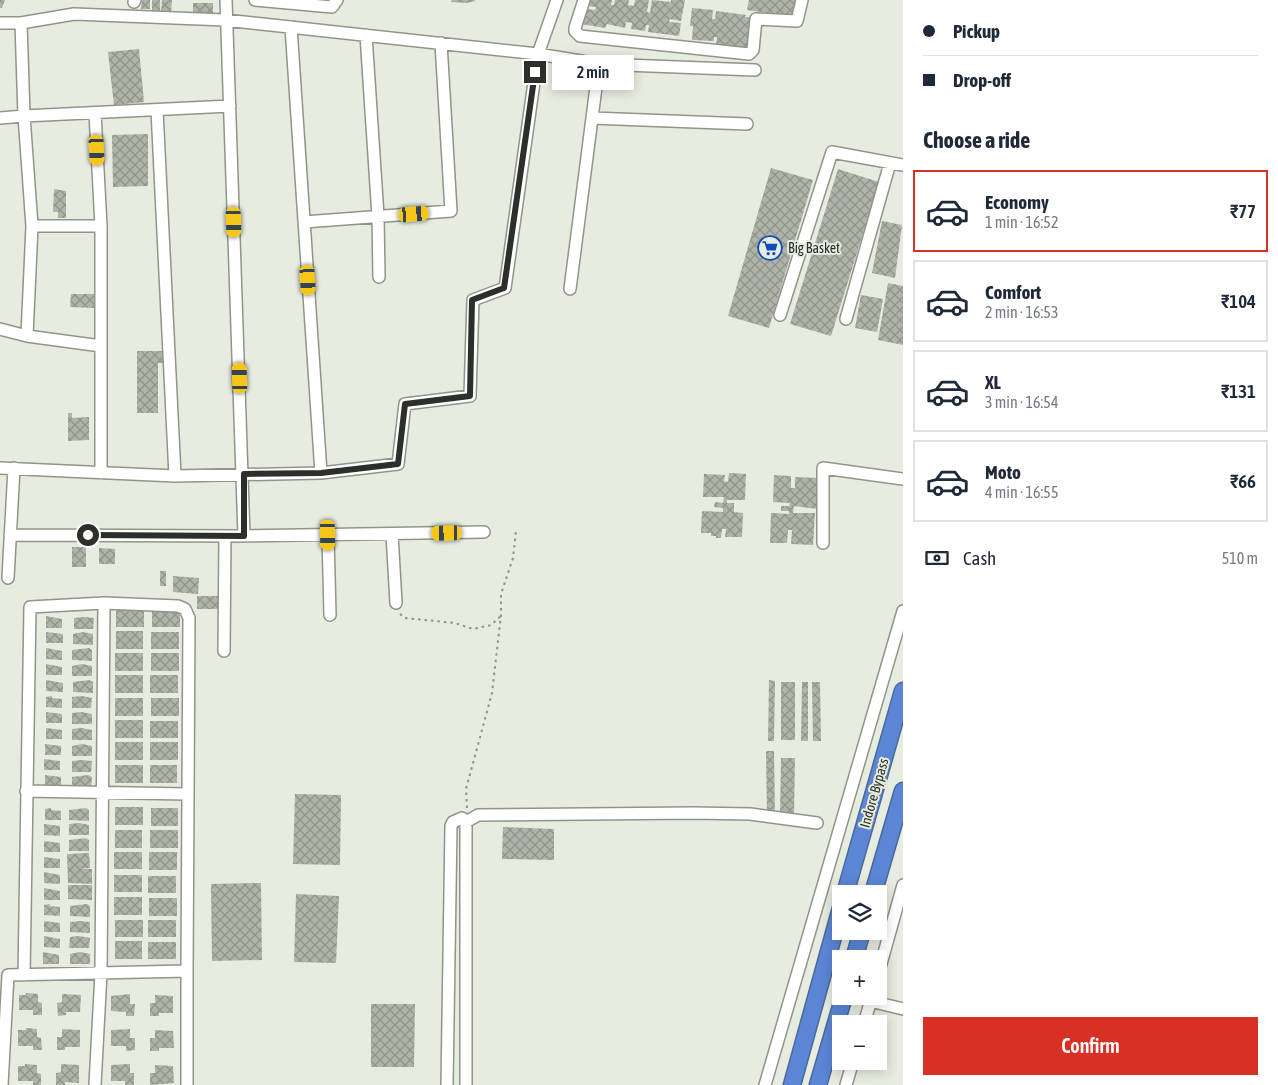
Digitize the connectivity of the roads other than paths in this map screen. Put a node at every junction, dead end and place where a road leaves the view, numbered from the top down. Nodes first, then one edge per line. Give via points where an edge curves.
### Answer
1 (226, 0) edge
2 (255, 0) edge
3 (337, 0) edge
4 (557, 0) edge
5 (584, 0) edge
6 (802, 0) edge
7 (225, 20) junction
8 (0, 23) edge
9 (21, 23) junction
10 (291, 27) junction
11 (366, 35) junction
12 (441, 43) junction
13 (538, 54) junction
14 (599, 64) junction
15 (755, 70) dead end
16 (230, 106) junction
17 (157, 110) junction
18 (95, 113) junction
19 (24, 116) junction
20 (0, 118) edge
21 (592, 118) junction
22 (747, 124) dead end
23 (890, 163) junction
24 (903, 165) edge
25 (378, 216) junction
26 (304, 222) junction
27 (32, 226) junction
28 (101, 226) junction
29 (379, 277) dead end
30 (570, 289) dead end
31 (780, 315) dead end
32 (846, 319) dead end
33 (0, 329) edge
34 (27, 336) junction
35 (101, 346) junction
36 (0, 468) edge
37 (14, 468) junction
38 (101, 473) junction
39 (321, 473) junction
40 (244, 474) junction
41 (174, 476) junction
42 (903, 479) edge
43 (484, 532) dead end
44 (10, 534) junction
45 (392, 534) junction
46 (328, 535) junction
47 (226, 536) junction
48 (244, 536) junction
49 (823, 543) dead end
50 (8, 578) dead end
51 (104, 603) junction
52 (396, 603) road end
53 (903, 611) edge
54 (330, 615) dead end
55 (224, 650) dead end
56 (903, 691) edge
57 (26, 791) junction
58 (903, 791) edge
59 (102, 794) junction
60 (188, 794) junction
61 (469, 820) junction
62 (817, 823) dead end
63 (848, 885) edge
64 (876, 885) edge
65 (903, 885) edge
66 (832, 940) edge
67 (885, 950) edge
68 (187, 971) junction
69 (101, 973) junction
70 (24, 975) junction
71 (887, 1004) edge
72 (841, 1005) edge
73 (903, 1009) edge
74 (850, 1070) edge
75 (2, 1085) edge
76 (95, 1085) edge
77 (187, 1085) edge
78 (447, 1085) edge
79 (466, 1085) edge
80 (765, 1085) edge
81 (792, 1085) edge
82 (818, 1085) edge
83 (846, 1085) edge

1 - 7 street
2 - 3 street via 332,7
4 - 13 street
5 - 6 street via 575,28 580,36 749,54 753,50 756,19 797,21
7 - 9 street via 74,14
7 - 10 street
7 - 16 street
8 - 9 street
9 - 19 street
10 - 11 street
10 - 26 street
11 - 12 street
11 - 25 street
12 - 13 street
12 - 25 street via 451,211
13 - 14 street
13 - 39 street via 504,288 472,300 470,396 405,404 398,464
14 - 15 street
14 - 21 street
16 - 17 street
16 - 40 street
17 - 18 street
17 - 41 street
18 - 19 street
18 - 28 street
19 - 20 street
19 - 27 street
21 - 22 street
21 - 30 street
23 - 24 street
23 - 31 street via 832,152
23 - 32 street
25 - 26 street
25 - 29 street
26 - 39 street
27 - 28 street
27 - 34 street
28 - 35 street
33 - 34 street
34 - 35 street
35 - 38 street
36 - 37 street
37 - 38 street
37 - 44 street
38 - 41 street
39 - 40 street
40 - 41 street
40 - 48 street
42 - 49 street via 823,468
43 - 45 street
44 - 47 street
44 - 50 street
45 - 46 street
45 - 52 street
46 - 48 street
46 - 54 street
47 - 48 street
47 - 55 street
51 - 57 street via 30,613
51 - 59 street
51 - 60 street via 178,606 185,609 189,618
53 - 80 street
56 - 63 highway, Indore Bypass
57 - 59 street
57 - 70 street
58 - 64 highway, Indore Bypass
59 - 60 street
59 - 69 street
60 - 68 street
61 - 62 street via 693,813 750,814
61 - 78 street via 457,819 452,826
61 - 79 street
65 - 67 street
66 - 81 highway
68 - 69 street
68 - 77 street
69 - 70 street
69 - 76 street
70 - 75 street via 8,975
71 - 73 street
72 - 82 highway
74 - 83 street

